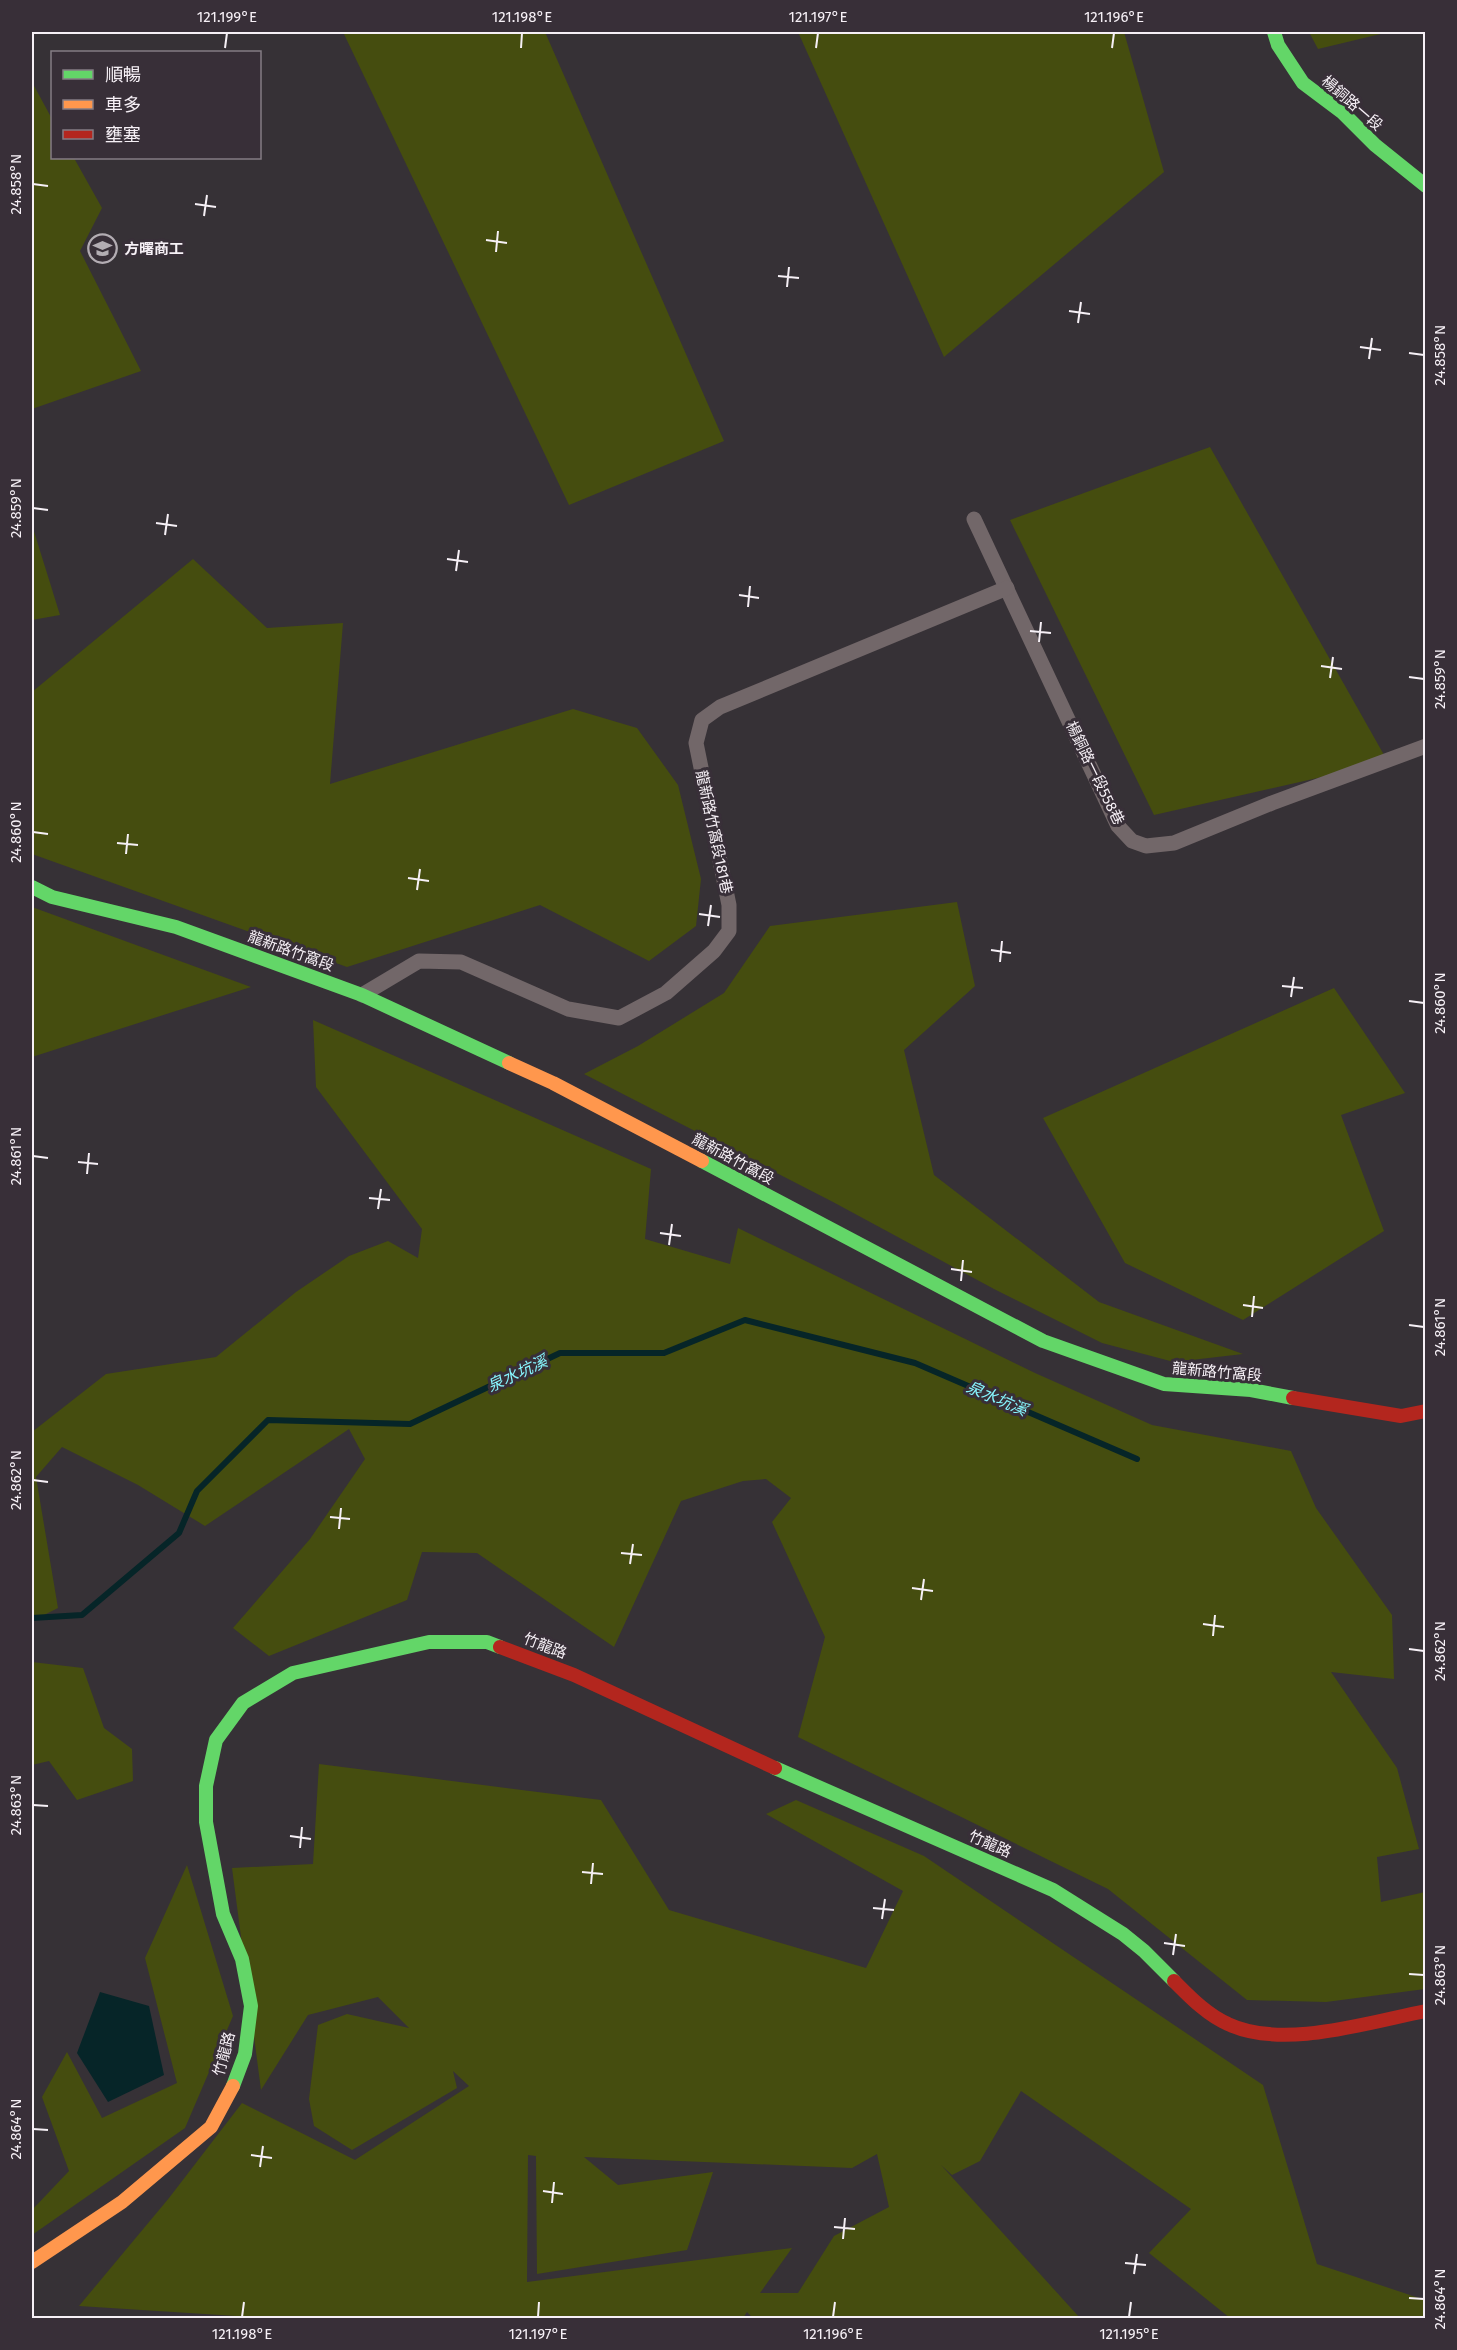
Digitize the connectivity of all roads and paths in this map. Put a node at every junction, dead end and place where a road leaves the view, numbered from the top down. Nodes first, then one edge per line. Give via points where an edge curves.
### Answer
1 (1274, 32) edge
2 (1425, 186) edge
3 (974, 519) dead end
4 (1007, 588) junction
5 (1425, 746) edge
6 (32, 887) edge
7 (362, 995) junction
8 (1425, 1411) edge
9 (1425, 2011) edge
10 (32, 2262) edge

1 - 2 street, 楊銅路一段 via 1303,83
3 - 4 street, 楊銅路一段558巷
4 - 5 street, 楊銅路一段558巷 via 1118,826 1132,841 1146,846 1174,843
4 - 7 street, 龍新路竹窩段181巷 via 720,707 702,720 696,743 729,904 729,931 714,951 666,993 619,1018 568,1009 461,962 419,961
6 - 7 street, 龍新路竹窩段 via 52,897 176,927
7 - 8 street, 龍新路竹窩段 via 553,1083 1043,1341 1164,1384 1251,1390 1401,1416
9 - 10 street, 竹龍路 via 1290,2035 1239,2028 1211,2014 1143,1950 1053,1890 574,1675 487,1642 429,1642 293,1673 243,1703 216,1740 206,1786 206,1822 223,1914 242,1959 251,2006 238,2077 212,2127 122,2202

